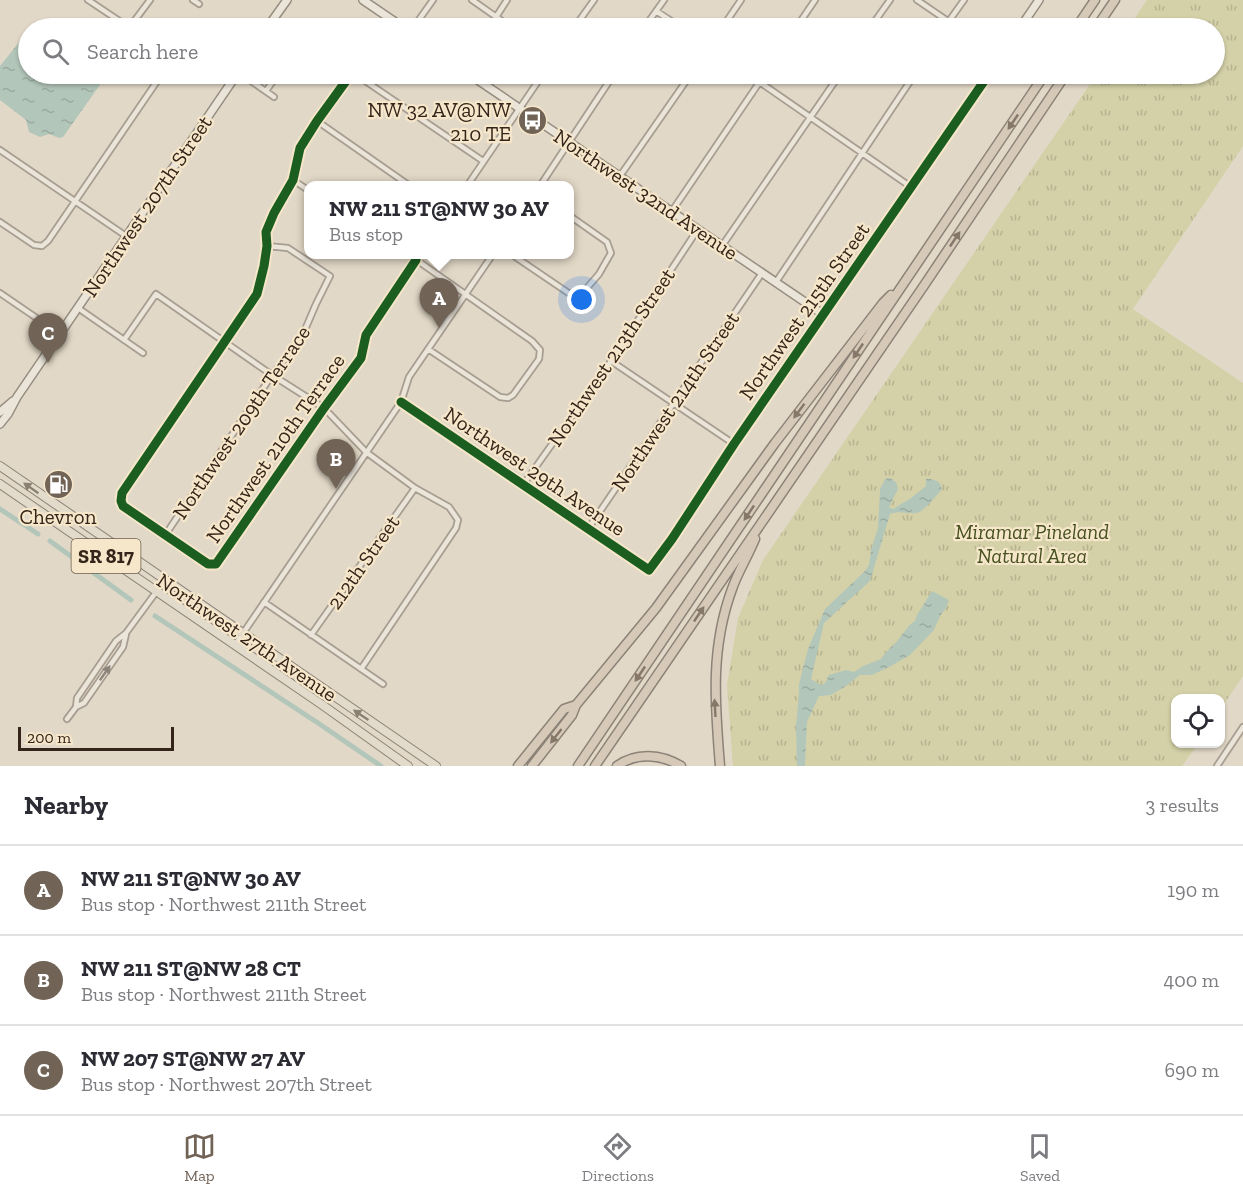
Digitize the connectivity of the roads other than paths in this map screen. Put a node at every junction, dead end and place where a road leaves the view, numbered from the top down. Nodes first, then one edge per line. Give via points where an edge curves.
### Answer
1 (88, 0) edge
2 (150, 0) edge
3 (193, 0) edge
4 (363, 0) edge
5 (433, 0) edge
6 (472, 0) edge
7 (507, 0) edge
8 (594, 0) edge
9 (664, 0) edge
10 (741, 0) edge
11 (815, 0) edge
12 (890, 0) edge
13 (917, 0) edge
14 (964, 0) edge
15 (1039, 0) edge
16 (1095, 0) edge
17 (1115, 0) edge
18 (286, 1) edge
19 (199, 4) dead end
20 (656, 11) junction
21 (496, 17) joint
22 (114, 18) edge
23 (136, 18) edge
24 (274, 18) edge
25 (388, 18) edge
26 (420, 18) edge
27 (581, 18) edge
28 (651, 18) edge
29 (667, 18) edge
30 (729, 18) edge
31 (803, 18) edge
32 (877, 18) edge
33 (943, 18) edge
34 (952, 18) edge
35 (1027, 18) edge
36 (1083, 18) edge
37 (1103, 18) edge
38 (155, 84) edge
39 (230, 84) edge
40 (256, 84) edge
41 (271, 84) edge
42 (345, 84) edge
43 (368, 84) edge
44 (484, 84) edge
45 (536, 84) edge
46 (607, 84) edge
47 (684, 84) edge
48 (758, 84) edge
49 (764, 84) edge
50 (833, 84) edge
51 (908, 84) edge
52 (982, 84) edge
53 (1038, 84) edge
54 (1059, 84) edge
55 (266, 91) junction
56 (274, 97) dead end
57 (520, 108) junction
58 (810, 116) junction
59 (317, 121) junction
60 (569, 142) junction
61 (0, 150) edge
62 (862, 153) junction
63 (483, 161) junction
64 (620, 176) junction
65 (293, 180) junction
66 (403, 181) edge
67 (470, 181) edge
68 (543, 181) edge
69 (304, 187) edge
70 (911, 187) junction
71 (75, 201) junction
72 (672, 211) junction
73 (574, 219) edge
74 (0, 222) edge
75 (698, 229) junction
76 (126, 236) junction
77 (267, 246) junction
78 (722, 246) junction
79 (304, 259) edge
80 (304, 259) edge
81 (490, 259) edge
82 (517, 259) edge
83 (416, 260) joint
84 (762, 273) junction
85 (776, 282) junction
86 (902, 285) junction
87 (0, 294) edge
88 (465, 294) junction
89 (78, 308) junction
90 (824, 315) junction
91 (60, 334) junction
92 (124, 340) junction
93 (225, 341) junction
94 (428, 349) junction
95 (143, 353) dead end
96 (611, 361) junction
97 (272, 375) junction
98 (17, 398) junction
99 (401, 402) junction
100 (674, 403) junction
101 (324, 408) junction
102 (0, 412) edge
103 (0, 424) edge
104 (734, 444) junction
105 (366, 452) junction
106 (0, 466) edge
107 (0, 484) edge
108 (523, 485) junction
109 (415, 489) junction
110 (62, 510) junction
111 (764, 519) junction
112 (54, 521) junction
113 (588, 529) junction
114 (166, 534) junction
115 (649, 570) joint
116 (165, 580) junction
117 (157, 591) junction
118 (264, 602) junction
119 (126, 633) junction
120 (243, 633) junction
121 (311, 634) junction
122 (235, 645) junction
123 (361, 669) junction
124 (383, 684) dead end
125 (318, 685) junction
126 (340, 700) junction
127 (321, 704) junction
128 (576, 705) junction
129 (76, 707) junction
130 (67, 719) dead end
131 (1243, 727) edge
132 (421, 755) junction
133 (395, 757) junction
134 (408, 766) edge
135 (436, 766) edge
136 (518, 766) edge
137 (532, 766) edge
138 (578, 766) edge
139 (595, 766) edge
140 (617, 766) edge
141 (681, 766) edge
142 (720, 766) edge
143 (1217, 766) edge

1 - 22 street
2 - 23 street
3 - 19 street
4 - 25 street
5 - 26 street
6 - 21 street
7 - 21 street
8 - 27 street
9 - 20 street
10 - 30 street
11 - 31 street
12 - 32 street
13 - 33 street
14 - 34 street
15 - 35 street
16 - 36 highway
17 - 37 highway
18 - 24 street
20 - 28 street
20 - 29 street
38 - 71 street
39 - 76 street, Northwest 207th Street
40 - 55 street
41 - 55 street
42 - 59 street
43 - 63 street
44 - 57 street, Northwest 32nd Avenue
45 - 57 street
46 - 60 street
47 - 64 street
48 - 72 street
49 - 58 street
50 - 58 street
51 - 62 street
52 - 70 street, Northwest 215th Street
53 -> 86 highway
111 -> 54 highway
55 - 56 street
57 - 60 street, Northwest 32nd Avenue
57 - 63 street
58 - 62 street
58 - 78 street
59 - 65 street via 300,148
59 - 66 street
60 - 64 street, Northwest 32nd Avenue
60 - 68 street
61 - 71 street
62 - 70 street
62 - 85 street
63 - 67 street
64 - 72 street, Northwest 32nd Avenue
65 - 69 street
65 - 77 street via 266,232
70 - 90 street, Northwest 215th Street
71 - 74 street via 42,246 34,245
71 - 76 street
72 - 75 street, Northwest 32nd Avenue
73 - 82 street via 607,242 611,253 586,289 570,294
75 - 78 street, Northwest 32nd Avenue
75 - 96 street, Northwest 213th Street
76 - 89 street, Northwest 207th Street
77 - 79 street, Northwest 209th Terrace via 288,248
77 - 93 street via 257,294
78 - 84 street, Northwest 32nd Avenue
80 - 97 street, Northwest 209th Terrace via 330,276 301,339
81 - 88 street
83 - 88 street
83 - 101 street, Northwest 210th Terrace via 366,335 361,358
84 - 85 street, Northwest 32nd Avenue
84 - 100 street, Northwest 214th Street
85 - 90 street, Northwest 32nd Avenue
86 -> 128 highway via 883,303 810,396 665,597
86 -> 138 highway
87 - 91 street
88 - 94 street
88 - 94 street via 532,341 540,350 539,359 513,395 500,398
89 - 91 street, Northwest 207th Street
89 - 92 street
90 - 104 street, Northwest 215th Street
91 - 98 street, Northwest 207th Street
92 - 93 street via 156,294
92 - 95 street
93 - 97 street
93 - 114 street via 122,493 123,506
94 - 99 street via 409,377
96 - 100 street
96 - 108 street, Northwest 213th Street
97 - 101 street
97 - 114 street, Northwest 209th Terrace
98 - 102 street, Northwest 207th Street
98 - 103 street, Northwest 207th Street
99 - 105 street
99 - 108 street, Northwest 29th Avenue
100 - 104 street
100 - 113 street, Northwest 214th Street
101 - 105 street
101 - 114 street, Northwest 210th Terrace via 216,564 208,564
104 - 115 street, Northwest 215th Street
105 - 109 street
105 - 118 street
110 -> 106 main road, Northwest 27th Avenue / SR 817
107 - 112 main road, Northwest 27th Avenue / SR 817
108 - 113 street, Northwest 29th Avenue
109 - 121 street, 212th Street
109 - 123 street via 449,507 458,520 456,528
110 - 112 main road
110 - 116 main road, Northwest 27th Avenue / SR 817
139 -> 111 highway
142 -> 111 highway via 714,688 719,635 732,589
112 - 117 main road, Northwest 27th Avenue / SR 817
113 - 115 street, Northwest 29th Avenue
116 - 117 street
116 - 120 main road, Northwest 27th Avenue / SR 817
117 - 119 street
117 - 122 main road, Northwest 27th Avenue / SR 817
118 - 120 street
118 - 121 street
119 - 129 street via 116,641
129 -> 119 street via 84,703 123,647
120 - 122 street
120 - 125 main road, Northwest 27th Avenue / SR 817
121 - 123 street
122 - 127 main road, Northwest 27th Avenue / SR 817
123 - 124 street
125 - 126 main road, Northwest 27th Avenue / SR 817
125 - 127 main road
126 - 127 main road
132 -> 126 main road, Northwest 27th Avenue / SR 817
127 - 133 main road, Northwest 27th Avenue / SR 817
128 - 136 highway via 564,709
128 -> 137 highway
129 - 130 street
131 - 143 street
132 - 133 main road via 408,761
132 - 135 main road, Northwest 27th Avenue / SR 817
133 - 134 main road, Northwest 27th Avenue / SR 817
140 - 141 highway via 640,756 657,757

